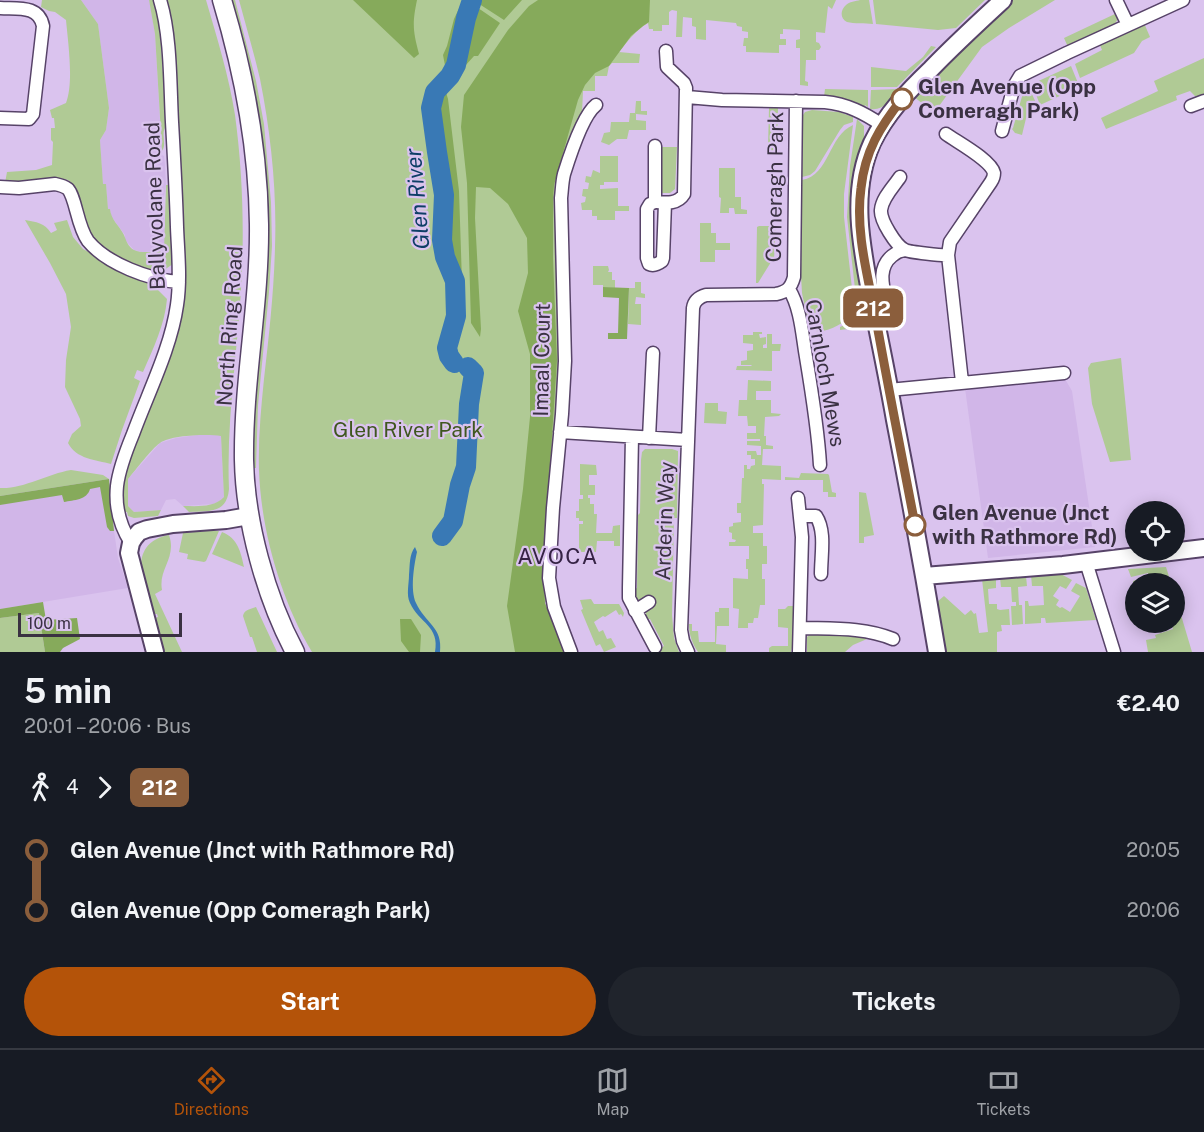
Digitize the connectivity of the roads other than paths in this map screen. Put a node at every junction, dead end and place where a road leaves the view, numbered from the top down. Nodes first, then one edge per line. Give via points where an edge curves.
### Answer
1 (160, 0) edge
2 (222, 0) edge
3 (1003, 0) edge
4 (1116, 0) edge
5 (1183, 0) edge
6 (0, 8) edge
7 (1128, 25) junction
8 (666, 51) dead end
9 (687, 97) junction
10 (796, 101) junction
11 (1204, 101) edge
12 (596, 105) dead end
13 (1191, 106) dead end
14 (0, 118) edge
15 (882, 125) junction
16 (1002, 131) dead end
17 (945, 134) dead end
18 (656, 146) dead end
19 (900, 177) dead end
20 (0, 187) edge
21 (905, 250) junction
22 (948, 255) junction
23 (179, 282) junction
24 (789, 289) junction
25 (887, 307) dead end
26 (653, 353) dead end
27 (1064, 373) dead end
28 (962, 382) junction
29 (889, 390) junction
30 (560, 432) junction
31 (632, 437) junction
32 (649, 438) junction
33 (687, 440) junction
34 (820, 465) dead end
35 (798, 498) dead end
36 (249, 516) junction
37 (800, 516) junction
38 (130, 543) junction
39 (1204, 548) edge
40 (1086, 562) junction
41 (821, 574) dead end
42 (924, 576) junction
43 (650, 602) dead end
44 (636, 611) junction
45 (801, 628) junction
46 (893, 639) dead end
47 (655, 647) dead end
48 (155, 652) edge
49 (295, 652) edge
50 (571, 652) edge
51 (688, 652) edge
52 (799, 652) edge
53 (937, 652) edge
54 (1114, 652) edge

1 - 23 street, Ballyvolane Road via 168,50
2 - 36 main road, North Ring Road via 244,81 258,189 258,260 245,408 244,481
3 - 15 street via 906,94
4 - 7 street
5 - 7 street
6 - 14 street via 33,11 42,18 43,26 33,114 29,119
7 - 16 street via 1020,76
8 - 9 street via 667,67 684,83
9 - 10 street, Comeragh Park
9 - 18 street via 684,194 674,202 660,203
10 - 15 street, Comeragh Park via 839,103
10 - 24 street, Comeragh Park via 794,277
11 - 13 street
12 - 30 street, Imaal Court via 587,114 563,177 565,361
15 - 29 street via 867,156 860,204 863,259
17 - 22 street via 988,163 994,172 950,243
19 - 21 street via 881,212 885,225
20 - 23 street via 56,184 67,188 83,233 98,250 153,278
21 - 22 street
21 - 25 street via 897,252 883,266
22 - 28 street
23 - 38 street, Ballyvolane Road via 173,325 118,477 120,520
24 - 33 street, Comeragh Park via 776,294 713,294 696,302
24 - 34 street, Carnloch Mews via 801,327
26 - 32 street
27 - 28 street
28 - 29 street
29 - 42 street
30 - 31 street
30 - 50 street, Imaal Court via 549,578 554,607
31 - 32 street, Arderin Way
31 - 44 street, Arderin Way via 628,588
32 - 33 street, Arderin Way
33 - 51 street, Arderin Way via 681,630
35 - 37 street
36 - 38 street via 159,527 139,532
36 - 49 main road, North Ring Road via 267,585
37 - 41 street via 816,516 820,522
37 - 45 street
38 - 48 street via 131,562
39 - 40 street
40 - 42 street
40 - 54 street
42 - 53 street
43 - 44 street, Arderin Way
44 - 47 street, Arderin Way
45 - 46 street via 862,630
45 - 52 street

